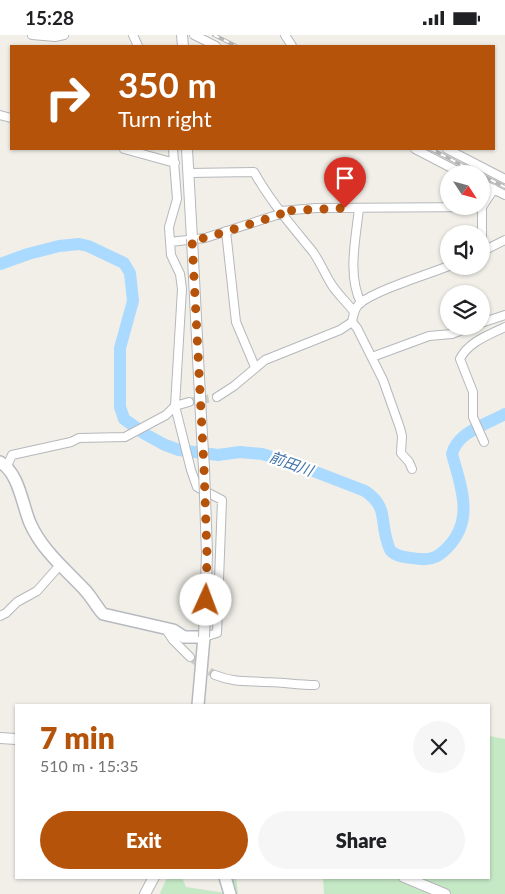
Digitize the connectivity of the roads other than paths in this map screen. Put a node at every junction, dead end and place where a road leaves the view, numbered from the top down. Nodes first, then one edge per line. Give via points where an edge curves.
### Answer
1 (32, 35) edge
2 (64, 35) edge
3 (194, 35) edge
4 (214, 45) edge
5 (128, 150) edge
6 (173, 150) edge
7 (187, 150) edge
8 (417, 150) edge
9 (449, 150) edge
10 (174, 163) junction
11 (446, 165) edge
12 (188, 173) junction
13 (505, 179) edge
14 (490, 187) edge
15 (494, 189) junction
16 (490, 195) edge
17 (505, 195) edge
18 (440, 207) edge
19 (359, 208) junction
20 (282, 212) junction
21 (226, 231) junction
22 (192, 239) junction
23 (505, 240) edge
24 (170, 242) junction
25 (490, 248) edge
26 (440, 270) edge
27 (361, 303) junction
28 (354, 312) junction
29 (505, 315) edge
30 (490, 320) edge
31 (352, 322) junction
32 (505, 327) edge
33 (444, 335) edge
34 (372, 357) junction
35 (255, 367) junction
36 (217, 397) tunnel mouth
37 (189, 403) tunnel mouth
38 (175, 405) junction
39 (483, 439) dead end
40 (3, 464) edge
41 (412, 469) dead end
42 (60, 565) junction
43 (0, 617) edge
44 (165, 627) junction
45 (204, 637) junction
46 (190, 657) tunnel mouth
47 (215, 675) tunnel mouth
48 (315, 685) dead end
49 (198, 704) edge
50 (0, 738) edge
51 (15, 739) edge
52 (153, 879) edge
53 (226, 879) edge
54 (409, 879) edge
55 (145, 894) edge
56 (230, 894) edge
57 (445, 894) edge

1 - 2 street
3 - 4 street
5 - 10 street
6 - 10 street
7 - 12 street
8 - 11 street
9 - 13 street
10 - 24 street via 177,199
12 - 20 street via 254,172 268,197
12 - 22 street
14 - 15 street
15 - 16 street
15 - 17 street
18 - 19 street
19 - 20 street
19 - 27 street via 354,275
20 - 21 street
20 - 28 street via 320,262 332,286
21 - 22 street
21 - 35 street via 236,322
22 - 24 street
22 - 45 street, bridge via 207,554
23 - 25 street
24 - 38 street via 182,289
26 - 27 street
27 - 28 street
28 - 31 street
29 - 30 street
31 - 34 street
31 - 35 street
32 - 39 street via 472,345 460,359 473,392 473,417
33 - 34 street via 429,337
34 - 41 street via 400,428 401,453
35 - 36 street
37 - 38 street
38 - 40 street via 166,415 125,437 80,438 12,455
38 - 45 street via 197,487 222,499 218,633
40 - 42 main road via 15,482 30,524 51,557
42 - 43 street via 37,591 14,604
42 - 44 main road via 103,614
44 - 45 main road via 184,637
44 - 46 street
45 - 49 main road
47 - 48 street via 245,682
50 - 51 street
52 - 55 street
53 - 56 main road
54 - 57 street

